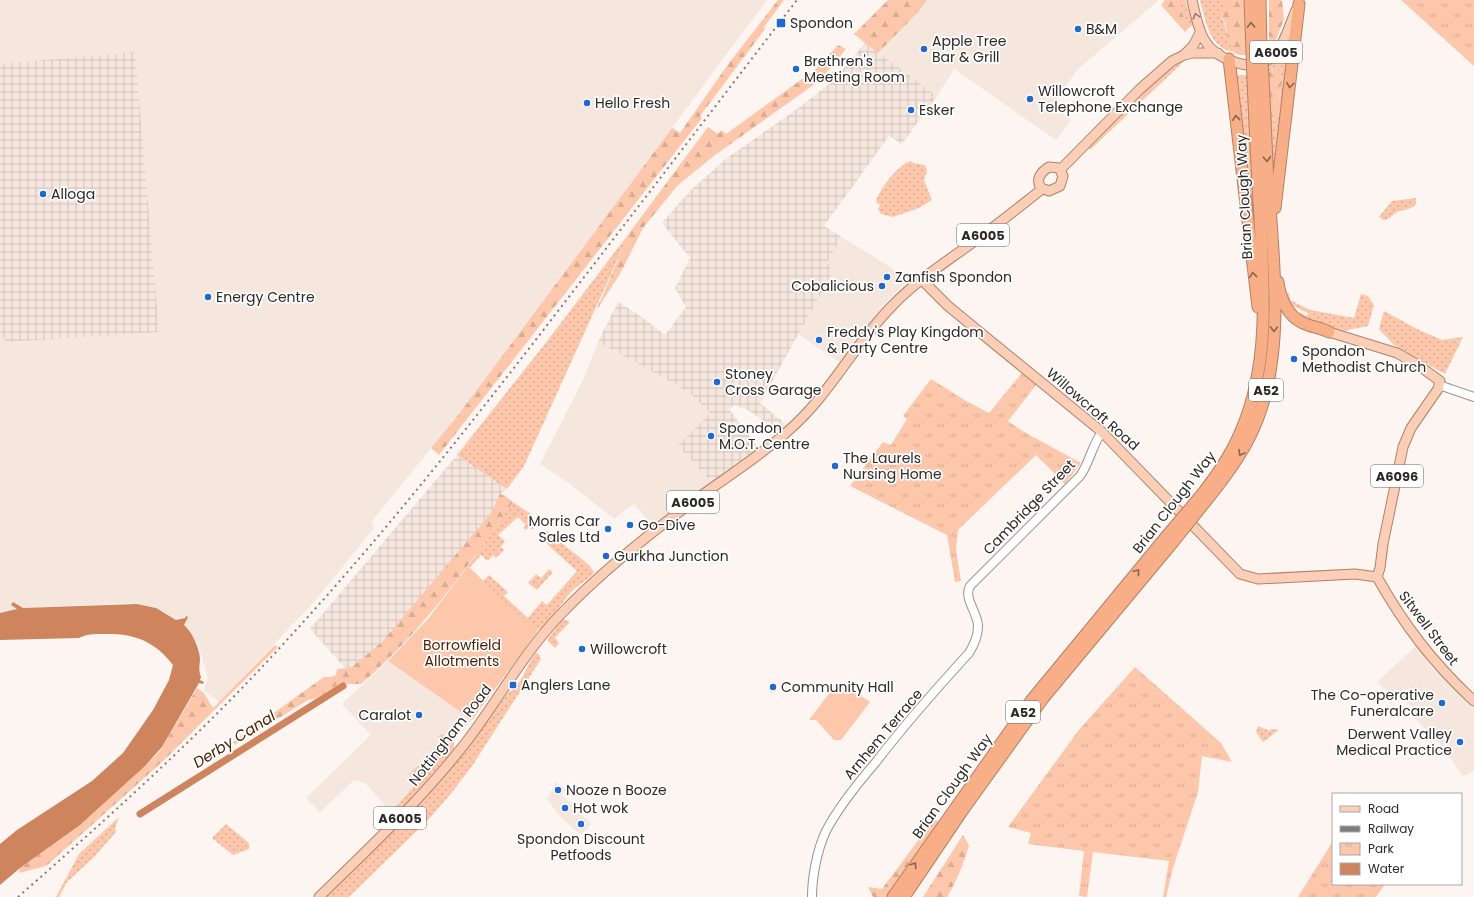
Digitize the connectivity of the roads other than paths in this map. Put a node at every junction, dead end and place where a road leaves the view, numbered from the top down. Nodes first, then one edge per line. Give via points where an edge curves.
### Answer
1 (1192, 0) edge
2 (1250, 0) edge
3 (1260, 0) edge
4 (1300, 2) edge
5 (1200, 33) junction
6 (1256, 50) junction
7 (1218, 53) junction
8 (1184, 54) junction
9 (1229, 59) junction
10 (1258, 78) junction
11 (1060, 170) junction
12 (1042, 189) junction
13 (1272, 231) junction
14 (1274, 262) junction
15 (922, 280) junction
16 (1263, 327) junction
17 (1329, 332) joint
18 (1439, 384) junction
19 (1474, 397) edge
20 (1102, 432) junction
21 (1202, 500) junction
22 (1170, 539) junction
23 (1377, 577) junction
24 (968, 594) joint
25 (1474, 701) edge
26 (318, 897) edge
27 (812, 897) edge
28 (893, 897) edge
29 (904, 897) edge

5 -> 1 main road
6 -> 2 highway, Brian Clough Way / A52
3 - 6 highway, Brian Clough Way / A52
4 - 9 main road, A6005 via 1280,46 1268,60 1258,65
4 -> 13 highway
5 - 7 main road via 1208,46
5 - 8 main road, A6005 via 1193,46
6 - 10 highway, Brian Clough Way / A52, bridge
7 - 8 main road, A6005
7 - 9 main road, A6005
8 - 11 main road, A6005 via 1166,65 1140,89
16 -> 9 highway via 1254,283
10 -> 13 highway, Brian Clough Way / A52
10 - 16 highway, Brian Clough Way / A52
11 - 12 main road via 1063,176 1060,186 1049,191
11 - 12 main road via 1049,168 1041,174 1038,183
12 - 15 main road, Nottingham Road / A6005 via 1006,219
13 - 14 highway, Brian Clough Way / A52
14 - 17 highway via 1282,298 1291,314 1300,321
14 -> 21 highway, Brian Clough Way / A52 via 1274,341 1264,397 1242,451 1222,481
15 - 20 main road, Willowcroft Road via 948,306
15 - 26 main road, Nottingham Road / A6005 via 892,306 792,428 605,571 561,613 536,643 474,732 442,771 396,821
16 - 21 highway, Brian Clough Way / A52 via 1257,380 1245,422
17 - 18 main road via 1397,353 1438,378
18 - 19 street
18 - 23 main road, A6096 via 1411,428 1403,447
20 - 23 main road, Willowcroft Road via 1234,569 1245,577 1263,580 1355,574
20 - 24 street, Cambridge Street via 1080,476 978,578 968,589
21 - 22 highway, Brian Clough Way / A52, bridge
28 -> 22 highway, Brian Clough Way / A52 via 1040,689
22 - 29 highway, Brian Clough Way / A52 via 1044,697
23 - 25 main road, Sitwell Street via 1409,629 1445,673
24 - 27 street, Arnhem Terrace via 978,626 969,653 912,715 829,826 821,848

